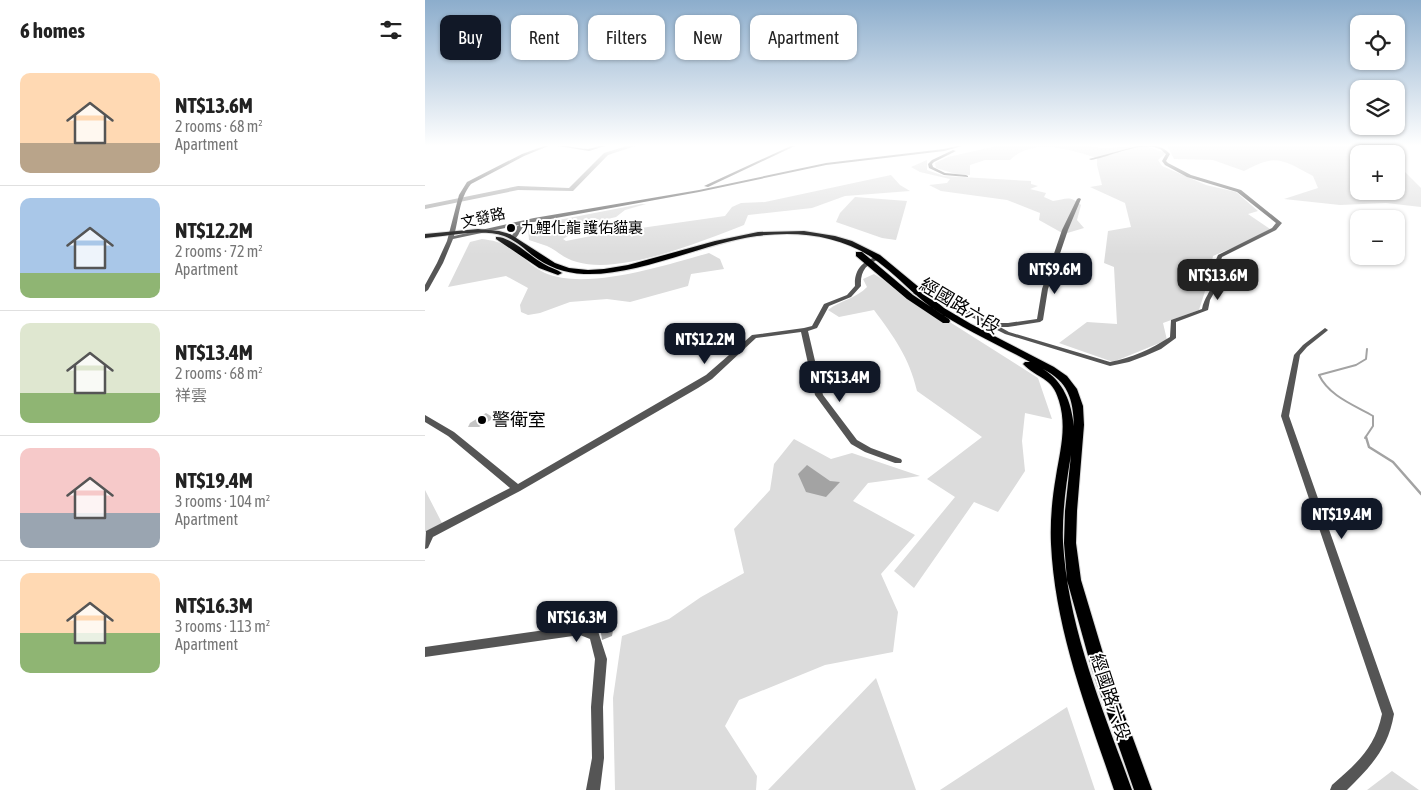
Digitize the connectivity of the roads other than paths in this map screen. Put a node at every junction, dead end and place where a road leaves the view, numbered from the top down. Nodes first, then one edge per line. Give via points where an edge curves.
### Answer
1 (473, 182) edge
2 (716, 182) edge
3 (744, 182) edge
4 (1209, 182) edge
5 (693, 192) junction
6 (1079, 199) dead end
7 (535, 220) junction
8 (477, 232) junction
9 (451, 236) junction
10 (425, 238) edge
11 (514, 238) junction
12 (874, 259) junction
13 (549, 267) junction
14 (425, 290) edge
15 (912, 294) junction
16 (990, 324) junction
17 (804, 330) junction
18 (1325, 330) dead end
19 (425, 418) edge
20 (898, 461) dead end
21 (517, 489) junction
22 (425, 546) edge
23 (1058, 550) junction
24 (1071, 553) junction
25 (425, 652) edge
26 (593, 790) edge
27 (1123, 790) edge
28 (1143, 790) edge
29 (1337, 790) edge

1 - 9 street via 458,203
2 - 5 street
3 - 5 street, 文發路
4 - 16 street via 1239,191 1279,223 1275,229 1220,256 1216,284 1205,310 1173,321 1173,338 1131,360 1110,364 1007,333
5 - 7 street, 文發路
6 - 16 street via 1045,289 1040,320
7 - 8 street, 文發路
7 - 11 street via 519,227
8 - 9 main road, 經國路六段
8 - 11 main road, 經國路六段 via 499,233
9 - 10 main road
9 - 13 main road, 經國路六段 via 497,237
9 - 14 street
11 - 13 main road, 經國路六段
12 - 13 main road, 經國路六段 via 832,242 801,236 777,236 740,240 608,274 564,275
12 - 15 main road, 經國路六段
12 - 17 street via 857,275 857,290 826,305 815,327
15 - 16 street via 929,293
15 - 23 main road, 經國路六段 via 936,315 1037,368 1062,390 1069,425 1058,496
15 - 24 main road, 經國路六段 via 1051,369 1072,389 1078,406 1079,425 1071,511
17 - 20 street via 819,395 854,442
17 - 21 street via 754,336 709,377
18 - 29 street via 1297,355 1285,416 1388,714 1380,745
19 - 21 street via 451,434
21 - 22 street via 429,534
23 - 24 main road
23 - 27 main road, 經國路六段 via 1068,623
24 - 28 main road, 經國路六段 via 1074,580 1100,670
25 - 26 street via 580,630 594,635 601,659 597,708 598,758

